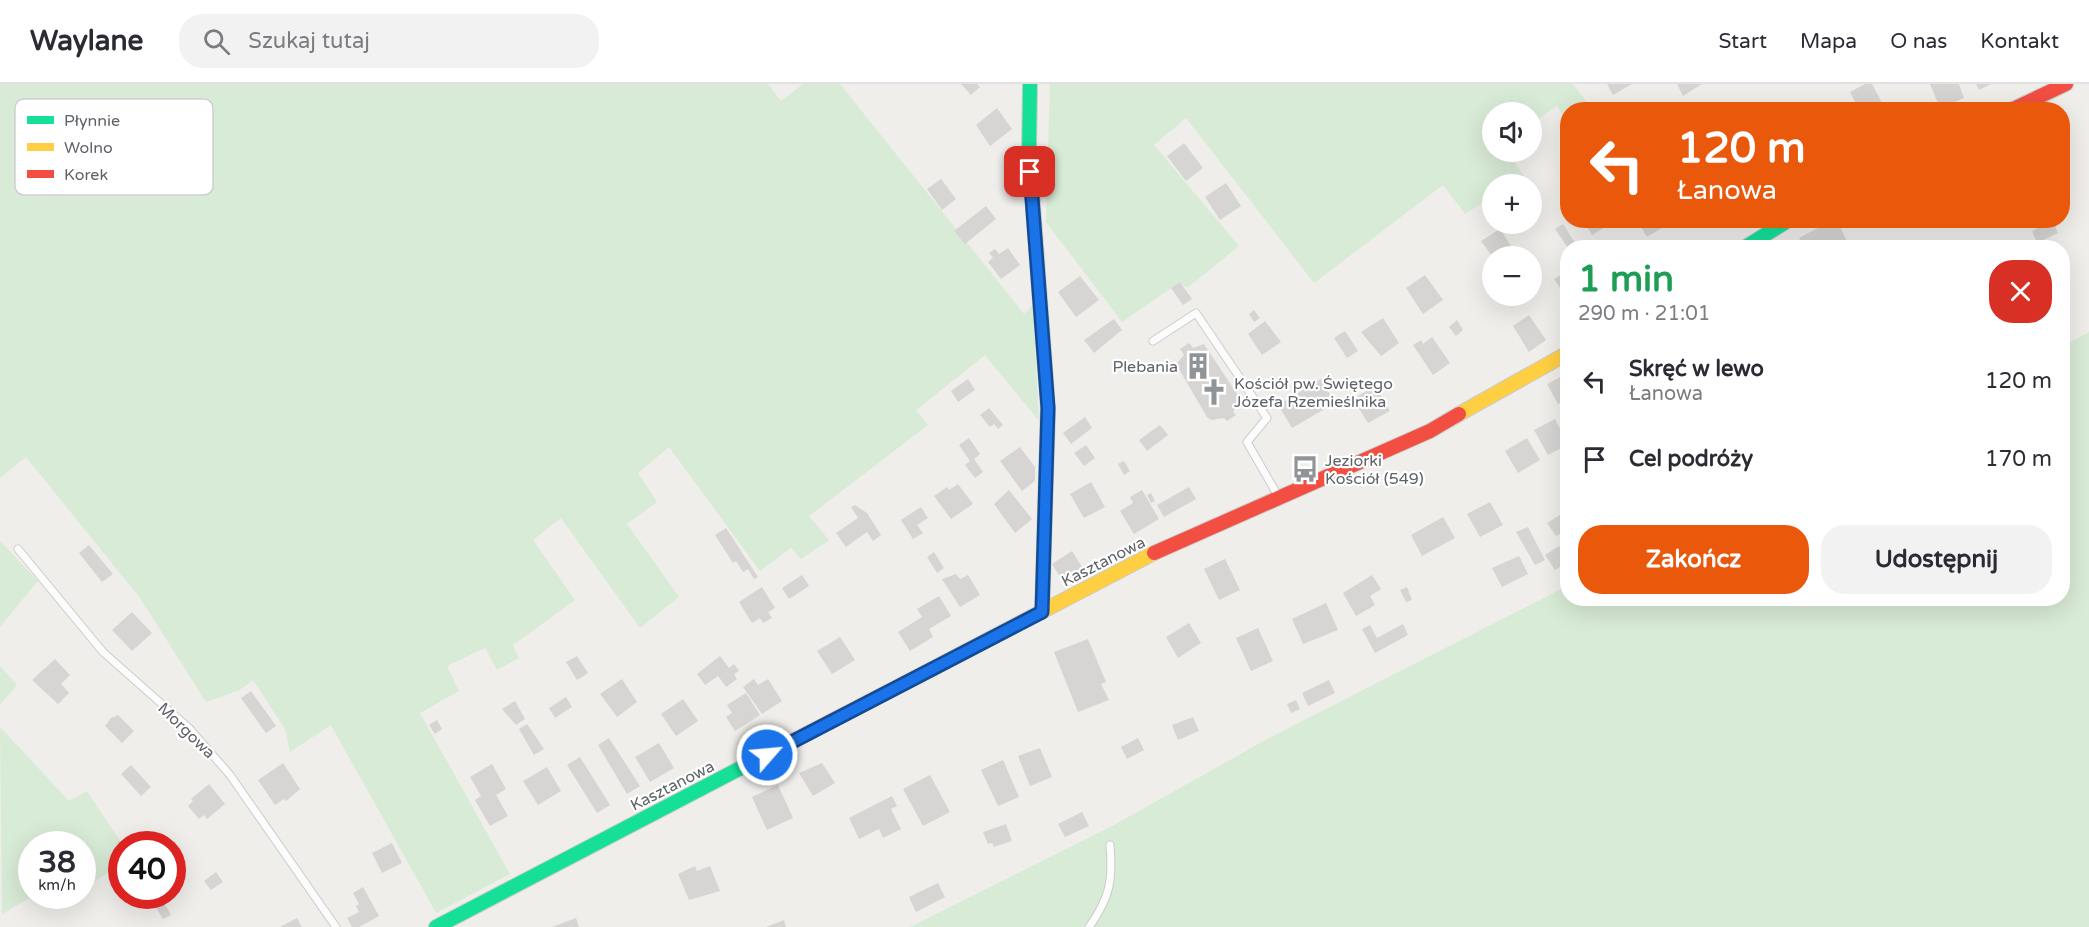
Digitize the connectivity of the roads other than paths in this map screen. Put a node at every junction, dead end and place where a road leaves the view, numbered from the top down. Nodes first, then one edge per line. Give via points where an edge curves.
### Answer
1 (1030, 84) edge
2 (2066, 84) edge
3 (2028, 102) edge
4 (1776, 228) edge
5 (1757, 240) edge
6 (1154, 341) dead end
7 (1560, 358) edge
8 (1280, 498) junction
9 (18, 549) dead end
10 (1042, 612) junction
11 (1110, 845) dead end
12 (336, 927) edge
13 (436, 927) edge
14 (1089, 927) edge

1 - 10 street via 1029,164 1048,408
2 - 3 street
4 - 5 street
6 - 8 lane via 1196,313 1267,418 1247,442
7 - 8 street, Kasztanowa via 1430,431
8 - 10 street, Kasztanowa via 1176,542
9 - 12 lane, Morgowa via 103,652 189,728 230,775
10 - 13 street, Kasztanowa
11 - 14 lane via 1113,877

